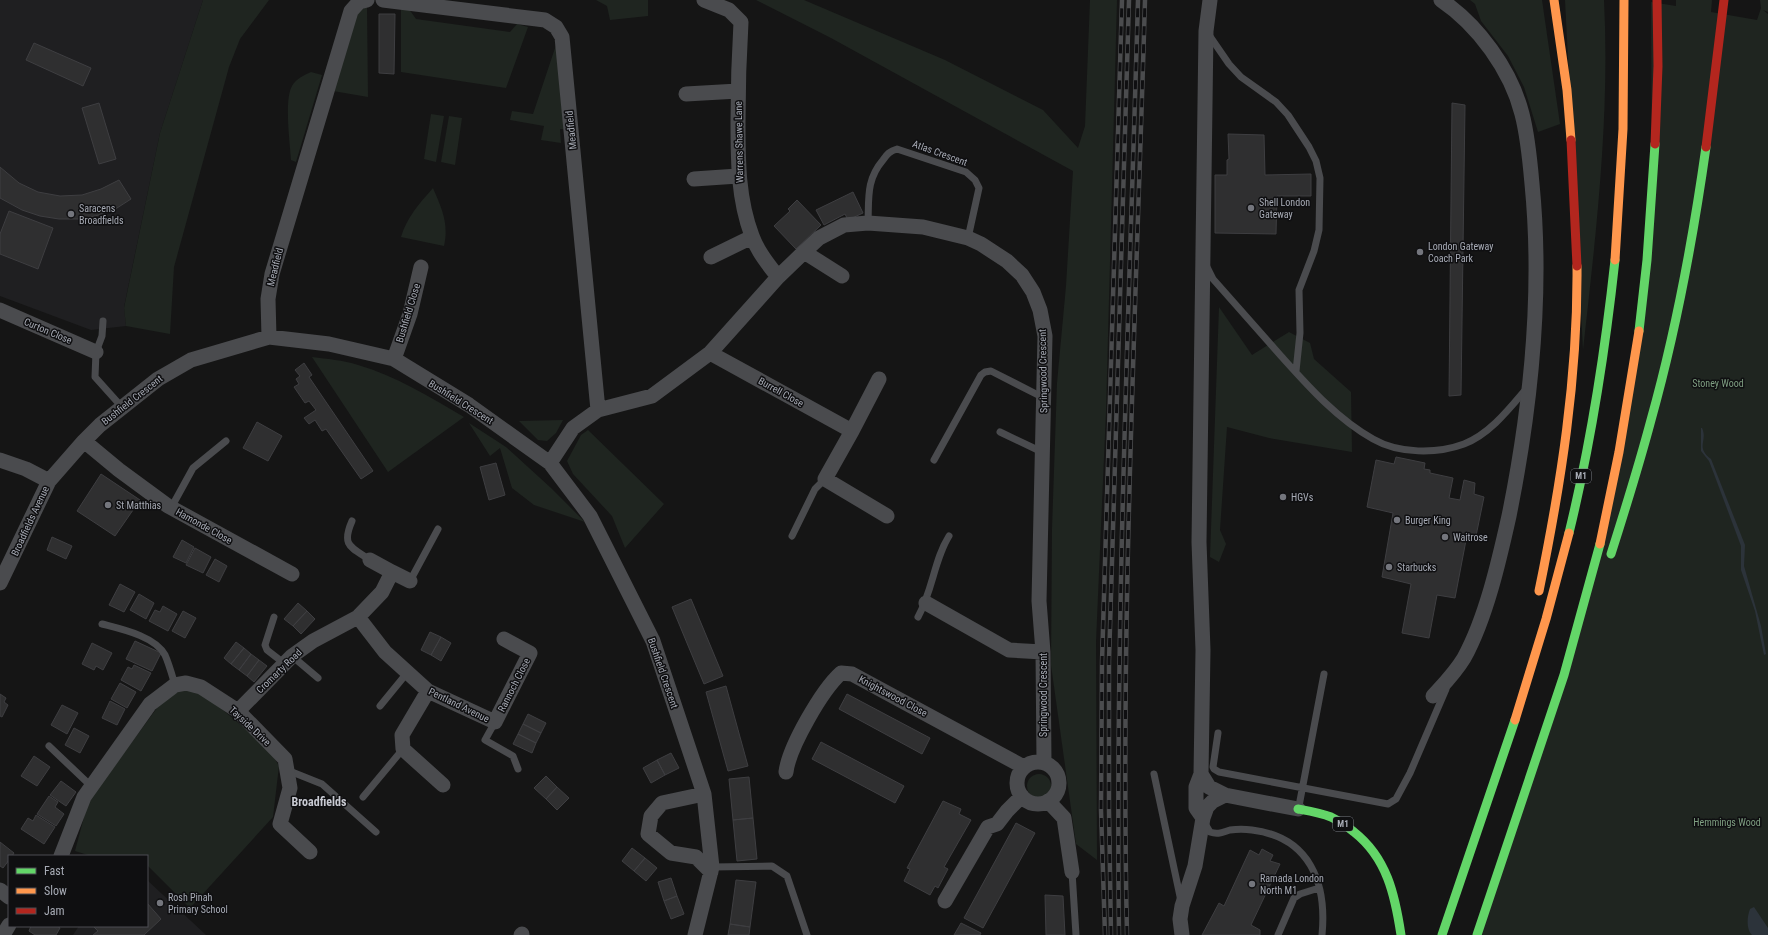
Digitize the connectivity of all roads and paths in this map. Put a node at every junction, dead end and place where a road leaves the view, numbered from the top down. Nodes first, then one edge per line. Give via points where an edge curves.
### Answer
1 (367, 0) edge
2 (383, 0) edge
3 (704, 0) edge
4 (1210, 0) edge
5 (1441, 0) edge
6 (1554, 0) edge
7 (1624, 0) edge
8 (1657, 0) edge
9 (1724, 0) edge
10 (1206, 31) junction
11 (738, 91) junction
12 (686, 94) dead end
13 (738, 176) junction
14 (694, 179) dead end
15 (868, 223) junction
16 (752, 237) junction
17 (968, 238) junction
18 (804, 252) junction
19 (711, 257) dead end
20 (1204, 261) junction
21 (421, 267) dead end
22 (842, 276) dead end
23 (778, 277) junction
24 (0, 310) edge
25 (103, 321) dead end
26 (269, 337) junction
27 (96, 352) junction
28 (710, 353) junction
29 (394, 359) junction
30 (1296, 372) junction
31 (879, 380) dead end
32 (1530, 385) junction
33 (1044, 398) junction
34 (121, 406) junction
35 (598, 410) junction
36 (852, 431) junction
37 (1000, 432) dead end
38 (84, 441) junction
39 (226, 441) dead end
40 (1042, 452) junction
41 (0, 460) edge
42 (934, 460) dead end
43 (550, 463) junction
44 (825, 478) junction
45 (49, 480) junction
46 (171, 508) junction
47 (887, 516) dead end
48 (352, 521) dead end
49 (438, 529) dead end
50 (792, 536) dead end
51 (949, 536) dead end
52 (370, 560) joint
53 (1610, 560) dead end
54 (392, 572) junction
55 (292, 574) dead end
56 (410, 581) joint
57 (0, 582) edge
58 (1538, 597) dead end
59 (926, 603) junction
60 (274, 617) dead end
61 (358, 617) junction
62 (918, 617) dead end
63 (102, 624) dead end
64 (504, 639) dead end
65 (1582, 646) dead end
66 (1527, 650) dead end
67 (1043, 652) junction
68 (289, 660) junction
69 (407, 673) junction
70 (1324, 674) dead end
71 (1452, 676) junction
72 (318, 678) dead end
73 (175, 685) junction
74 (428, 691) junction
75 (1433, 696) dead end
76 (380, 706) dead end
77 (238, 711) junction
78 (495, 722) junction
79 (1218, 733) dead end
80 (49, 746) dead end
81 (403, 749) junction
82 (1044, 762) junction
83 (1024, 767) junction
84 (518, 769) dead end
85 (287, 770) junction
86 (1498, 771) junction
87 (786, 772) dead end
88 (1154, 774) dead end
89 (1201, 774) junction
90 (1529, 782) junction
91 (443, 785) dead end
92 (91, 786) junction
93 (1302, 788) junction
94 (704, 794) junction
95 (1225, 795) junction
96 (1022, 796) junction
97 (363, 797) dead end
98 (1048, 801) junction
99 (1298, 809) junction
100 (1203, 818) junction
101 (376, 832) dead end
102 (310, 852) dead end
103 (61, 855) edge
104 (712, 870) junction
105 (1072, 872) joint
106 (1319, 888) junction
107 (0, 890) edge
108 (8, 896) edge
109 (945, 901) dead end
110 (1182, 906) junction
111 (695, 935) edge
112 (807, 935) edge
113 (1076, 935) edge
114 (1182, 935) edge
115 (1278, 935) edge
116 (1322, 935) edge
117 (1401, 935) edge
118 (1442, 935) edge
119 (1477, 935) edge

1 - 26 street, Meadfield via 359,2 351,11 272,274 268,299
2 - 35 street, Meadfield via 545,20 556,27 562,37
3 - 11 street, Warrens Shawe Lane via 729,10 741,22
4 - 10 street
5 - 32 street via 1467,23 1498,60 1522,112 1535,213 1536,303
6 - 58 highway, M1 via 1564,72 1574,181 1576,288 1568,420 1552,532
7 - 86 highway, M1 via 1622,189 1611,299 1595,405 1561,563 1532,668
8 - 90 highway via 1658,83 1654,192 1644,295 1628,410 1593,572
9 - 53 highway via 1699,199 1680,302 1656,404
10 - 20 street
10 - 30 lane via 1233,68 1276,102 1288,115 1316,161 1320,178 1319,230 1299,290 1300,333
11 - 12 street
11 - 13 street, Warrens Shawe Lane
13 - 14 street
13 - 16 street, Warrens Shawe Lane
15 - 17 street, Springwood Crescent via 923,227
15 - 17 lane, Atlas Crescent via 870,180 890,151 897,149 966,172 975,180 979,188
15 - 18 street, Springwood Crescent via 844,225 820,238
16 - 19 street
16 - 23 street, Warrens Shawe Lane
17 - 33 street, Springwood Crescent via 991,249 1007,261 1022,275 1033,292 1040,310 1045,336
18 - 22 street
18 - 23 street, Springwood Crescent
20 - 30 lane via 1213,279
20 - 89 street via 1199,542 1203,650
21 - 29 street, Bushfield Close via 410,314
23 - 28 street, Springwood Crescent
24 - 27 street, Curton Close
25 - 27 lane via 102,336
26 - 29 street, Bushfield Crescent via 329,344
26 - 34 street, Bushfield Crescent via 191,360 158,379
27 - 34 lane via 95,377
28 - 35 street, Springwood Crescent via 652,396
28 - 36 street, Burrell Close
29 - 43 street, Bushfield Crescent via 469,405
30 - 32 lane via 1343,418 1373,440 1414,451 1437,450 1465,444 1492,426
31 - 36 street
32 - 71 street via 1518,471 1502,547 1479,624 1464,658
33 - 40 street, Springwood Crescent
33 - 42 lane via 992,371 985,372
34 - 38 street, Bushfield Crescent
35 - 43 street, Springwood Crescent via 573,428
36 - 44 street
37 - 40 lane
38 - 45 street, Bushfield Crescent
38 - 46 street, Hamonde Close via 118,470
39 - 46 lane via 193,468
40 - 67 street, Springwood Crescent via 1039,601
41 - 45 street
43 - 94 street, Bushfield Crescent via 590,516 653,641
44 - 47 street
44 - 50 lane via 815,489
45 - 57 street, Broadfields Avenue
46 - 55 street, Hamonde Close
48 - 52 lane via 346,534 349,544
49 - 56 lane
51 - 59 lane via 941,549
52 - 54 street
54 - 56 street
54 - 61 street, Cromarty Road via 382,592
59 - 62 lane
59 - 67 street via 1009,650
60 - 68 lane via 265,645 267,650
61 - 68 street, Cromarty Road via 313,641
61 - 69 street, Pentland Avenue via 385,652
63 - 73 lane via 131,632 155,644 164,654
64 - 78 street, Rannoch Close via 530,653
65 - 90 highway
66 - 86 highway, M1
67 - 82 street, Springwood Crescent
68 - 72 lane
68 - 77 street, Cromarty Road
69 - 74 street, Pentland Avenue
69 - 76 lane
70 - 93 lane
71 - 75 street
71 - 93 lane via 1396,799 1388,804
73 - 77 street, Tayside Drive via 186,683 201,687
73 - 92 street via 150,704
74 - 78 street, Pentland Avenue
74 - 81 street via 402,736
77 - 85 street, Tayside Drive via 285,759
78 - 84 lane via 485,740 513,756
79 - 93 lane via 1214,769
80 - 92 lane
81 - 91 street
81 - 97 lane
82 - 83 street via 1030,763
82 - 98 street via 1055,770 1059,784 1054,797
83 - 87 street, Knightswood Close via 852,674 841,673 831,682 795,741
83 - 96 street via 1017,778
85 - 101 lane via 322,784
85 - 102 street, Tayside Drive via 290,788 280,824
86 - 118 highway, M1
88 - 110 lane
89 - 95 street via 1209,787
89 - 100 street via 1196,787 1196,808
90 - 119 highway
92 - 103 street via 84,797
93 - 99 lane
94 - 104 street, Bushfield Crescent
94 - 104 street via 662,802 652,816 648,834 671,853 696,857
95 - 99 street
95 - 100 street via 1207,807
96 - 98 street via 1034,803
96 - 109 street via 998,824 988,827
98 - 105 street via 1064,818
99 - 117 highway, M1 via 1331,818 1348,826 1378,856 1387,870 1395,896
100 - 106 lane via 1206,828 1216,834 1231,830 1251,830 1278,836 1290,843 1310,863 1316,873
100 - 110 street via 1195,866
104 - 111 street
104 - 112 lane via 772,866 787,876
105 - 113 lane
106 - 115 lane via 1294,898
106 - 116 lane via 1323,909
107 - 108 street
110 - 114 street

